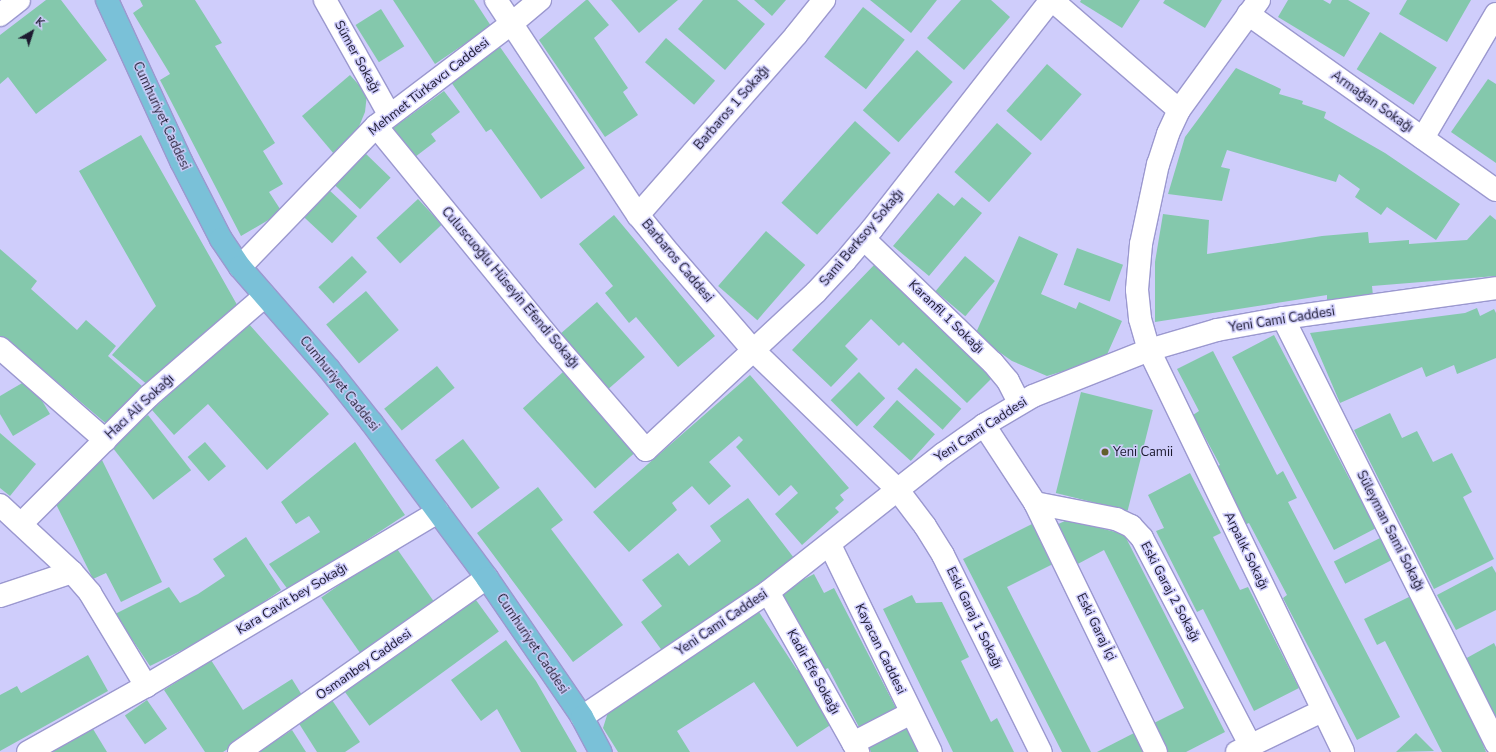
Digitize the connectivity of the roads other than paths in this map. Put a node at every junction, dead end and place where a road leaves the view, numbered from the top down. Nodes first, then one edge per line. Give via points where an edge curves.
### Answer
1 (19, 0) edge
2 (107, 0) edge
3 (325, 0) edge
4 (496, 0) edge
5 (540, 0) edge
6 (824, 0) edge
7 (1052, 0) edge
8 (1254, 7) edge
9 (1496, 14) edge
10 (0, 15) edge
11 (512, 24) junction
12 (1179, 110) junction
13 (382, 120) junction
14 (1423, 138) junction
15 (1496, 190) edge
16 (638, 215) junction
17 (864, 239) junction
18 (240, 267) junction
19 (1496, 288) edge
20 (265, 296) junction
21 (1283, 318) junction
22 (0, 348) edge
23 (753, 350) junction
24 (1149, 350) junction
25 (1019, 403) junction
26 (984, 425) junction
27 (105, 440) junction
28 (646, 450) joint
29 (897, 490) junction
30 (1035, 503) junction
31 (0, 505) edge
32 (438, 512) junction
33 (21, 524) junction
34 (830, 545) junction
35 (72, 572) junction
36 (487, 578) junction
37 (768, 592) junction
38 (0, 596) edge
39 (146, 686) junction
40 (1322, 711) junction
41 (911, 713) junction
42 (582, 717) junction
43 (1496, 744) edge
44 (855, 748) edge
45 (1243, 748) edge
46 (28, 752) edge
47 (239, 752) edge
48 (601, 752) edge
49 (931, 752) edge
50 (1040, 752) edge
51 (1156, 752) edge
52 (1343, 752) edge

1 - 10 street
2 - 18 main road, Cumhuriyet Caddesi via 181,161 221,239
3 - 13 street, Sümer Sokağı
4 - 11 street, Barbaros Caddesi
5 - 11 street, Mehmet Türkavcı Caddesi
6 - 16 street, Barbaros 1 Sokağı
7 - 12 street
7 - 17 street, Sami Berksoy Sokağı
8 - 12 street, Arpalık Sokağı
8 - 14 street, Armağan Sokağı
9 - 14 street
11 - 13 street, Mehmet Türkavcı Caddesi
11 - 16 street, Barbaros Caddesi
12 - 24 street, Arpalık Sokağı via 1158,164 1141,244 1137,290 1140,319
13 - 18 street, Mehmet Türkavcı Caddesi
13 - 28 street, Culuscuoğlu Hüseyin Efendi Sokağı via 546,334
14 - 15 street, Armağan Sokağı
16 - 23 street, Barbaros Caddesi
17 - 23 street, Sami Berksoy Sokağı via 816,292
17 - 25 street, Karanfil 1 Sokağı via 993,363 1008,381
18 - 20 main road, Cumhuriyet Caddesi
19 - 21 street, Yeni Cami Caddesi
20 - 27 street, Hacı Ali Sokağı via 149,396
20 - 32 main road, Cumhuriyet Caddesi via 367,417
21 - 24 street, Yeni Cami Caddesi via 1217,330
21 - 43 street, Süleyman Sami Sokağı
22 - 27 street
23 - 28 street, Sami Berksoy Sokağı
23 - 29 street, Barbaros Caddesi
24 - 25 street, Yeni Cami Caddesi
24 - 40 street, Arpalık Sokağı
25 - 26 street, Yeni Cami Caddesi
26 - 29 street, Yeni Cami Caddesi
26 - 30 street
27 - 33 street, Hacı Ali Sokağı
29 - 34 street, Yeni Cami Caddesi
29 - 50 street, Eski Garaj 1 Sokağı via 925,526 943,555
30 - 45 street, Eski Garaj 2 Sokağı via 1116,519 1131,526 1142,538
30 - 51 street, Eski Garaj İçi
31 - 33 street
32 - 36 main road, Cumhuriyet Caddesi
32 - 39 street, Kara Cavit bey Sokağı
33 - 35 street
34 - 37 street, Yeni Cami Caddesi
34 - 41 street, Kayacan Caddesi
35 - 38 street
35 - 39 street via 90,593
36 - 42 main road, Cumhuriyet Caddesi
36 - 47 street, Osmanbey Caddesi
37 - 42 street, Yeni Cami Caddesi
37 - 44 street, Kadir Efe Sokağı
39 - 46 street, Kara Cavit bey Sokağı
40 - 45 street
40 - 52 street, Arpalık Sokağı
41 - 44 street
41 - 49 street, Kayacan Caddesi
42 - 48 main road, Cumhuriyet Caddesi

